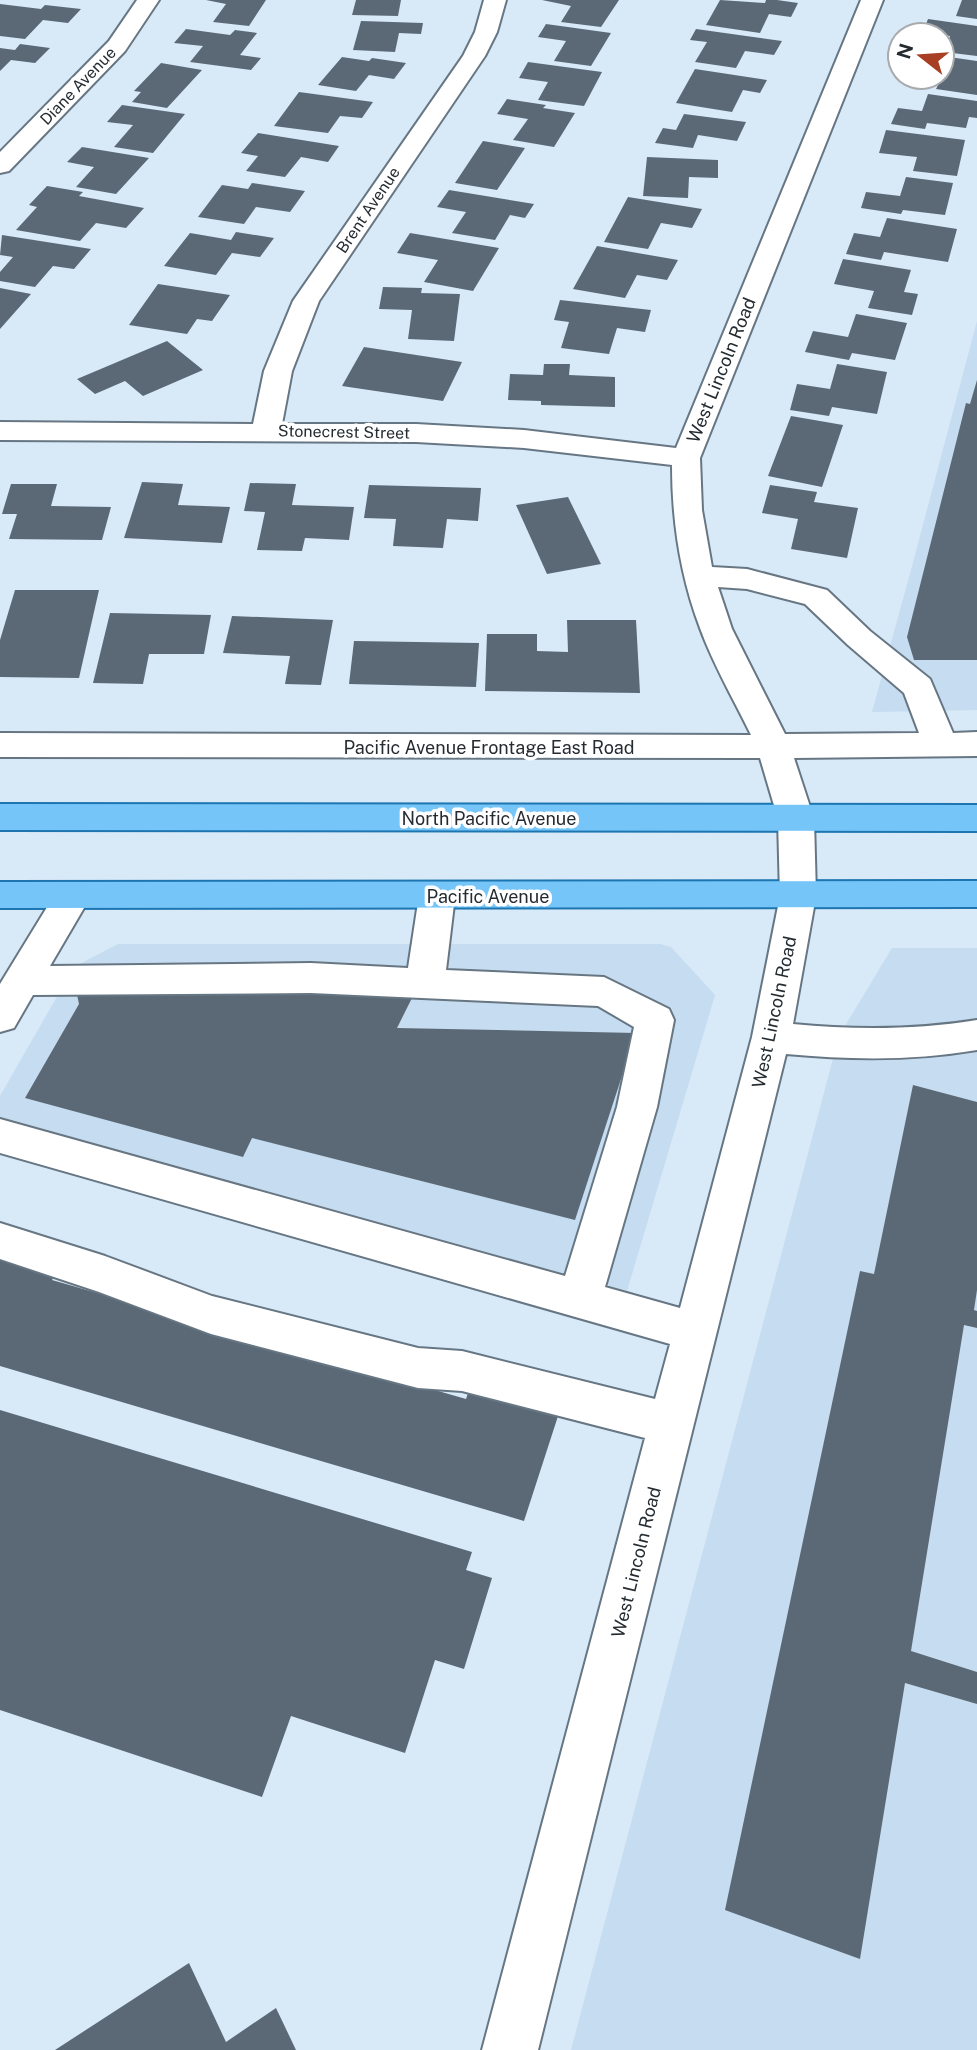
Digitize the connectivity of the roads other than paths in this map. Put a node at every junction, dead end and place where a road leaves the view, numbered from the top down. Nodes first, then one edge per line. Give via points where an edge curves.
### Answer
1 (148, 0) edge
2 (495, 0) edge
3 (872, 0) edge
4 (0, 166) edge
5 (0, 431) edge
6 (266, 431) junction
7 (686, 458) junction
8 (700, 576) junction
9 (977, 744) edge
10 (0, 745) edge
11 (941, 745) junction
12 (774, 747) junction
13 (0, 817) edge
14 (977, 818) edge
15 (796, 819) junction
16 (977, 894) edge
17 (0, 895) edge
18 (73, 896) junction
19 (437, 896) junction
20 (798, 896) junction
21 (22, 981) junction
22 (425, 984) junction
23 (0, 1017) edge
24 (977, 1035) edge
25 (771, 1037) junction
26 (0, 1136) edge
27 (0, 1241) edge
28 (580, 1298) junction
29 (695, 1332) junction
30 (671, 1424) junction
31 (510, 2050) edge

1 - 4 street, Diane Avenue via 117,46
2 - 6 street, Brent Avenue via 474,57 306,301 278,371
3 - 7 street, West Lincoln Road
5 - 6 street, Stonecrest Street
6 - 7 street, Stonecrest Street via 511,438
7 - 8 street, West Lincoln Road via 687,510
8 - 11 street via 747,579 816,597 918,687
8 - 12 street, West Lincoln Road via 716,629
9 - 11 street, Pacific Avenue Frontage East Road
10 - 12 street, Pacific Avenue Frontage East Road
11 - 12 street, Pacific Avenue Frontage East Road
12 - 15 street, West Lincoln Road
13 - 15 main road, North Pacific Avenue
14 - 15 main road, North Pacific Avenue
15 - 20 street, West Lincoln Road
16 - 20 main road, Pacific Avenue
17 - 18 main road, Pacific Avenue
18 - 19 main road, Pacific Avenue
18 - 21 street
19 - 20 main road, Pacific Avenue
19 - 22 street
20 - 25 street, West Lincoln Road
21 - 22 street via 311,978
21 - 23 street
22 - 28 street via 604,992 655,1020 637,1107
24 - 25 street via 935,1042 855,1045
25 - 29 street, West Lincoln Road
26 - 28 street
27 - 30 street via 211,1315 418,1368 462,1371
28 - 29 street
29 - 30 street, West Lincoln Road
30 - 31 street, West Lincoln Road

